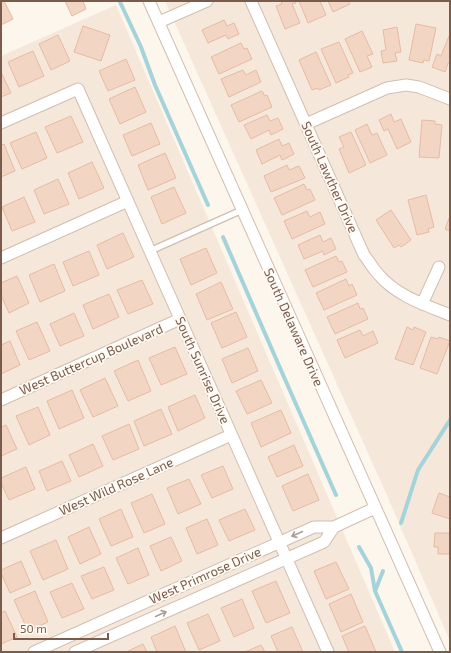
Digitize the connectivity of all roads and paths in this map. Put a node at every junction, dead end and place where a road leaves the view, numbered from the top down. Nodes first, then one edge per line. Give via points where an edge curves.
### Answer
1 (149, 1) edge
2 (207, 1) edge
3 (251, 1) edge
4 (159, 22) junction
5 (450, 99) edge
6 (1, 123) edge
7 (306, 124) junction
8 (128, 201) junction
9 (242, 210) junction
10 (150, 251) junction
11 (1, 258) edge
12 (439, 267) dead end
13 (422, 304) junction
14 (450, 315) edge
15 (180, 319) junction
16 (1, 400) edge
17 (231, 435) junction
18 (375, 508) junction
19 (334, 526) junction
20 (1, 538) edge
21 (279, 542) junction
22 (286, 559) junction
23 (34, 652) edge
24 (74, 652) edge
25 (328, 652) edge
26 (440, 652) edge

1 - 4 street, South Delaware Drive
2 - 4 street
3 - 7 street, South Lawther Drive
4 - 9 street, South Delaware Drive
5 - 7 street via 419,87 406,85 387,88
6 - 8 street, South Sunrise Drive via 78,89
7 - 13 street, South Lawther Drive via 364,254 379,276 398,291
8 - 10 street, South Sunrise Drive
8 - 11 street
9 - 10 lane
9 - 18 street, South Delaware Drive
10 - 15 street, South Sunrise Drive
12 - 13 street
13 - 14 street, South Lawther Drive
15 - 16 street, West Buttercup Boulevard
15 - 17 street, South Sunrise Drive
17 - 20 street, West Wild Rose Lane
17 - 21 street, South Sunrise Drive
18 - 19 street, West Primrose Drive
18 - 26 street, South Delaware Drive
19 -> 21 street, West Primrose Drive via 314,526
19 - 22 street, West Primrose Drive via 324,542
21 - 22 street, South Sunrise Drive
21 - 23 street, West Primrose Drive
24 -> 22 street, West Primrose Drive
22 - 25 street, South Sunrise Drive

